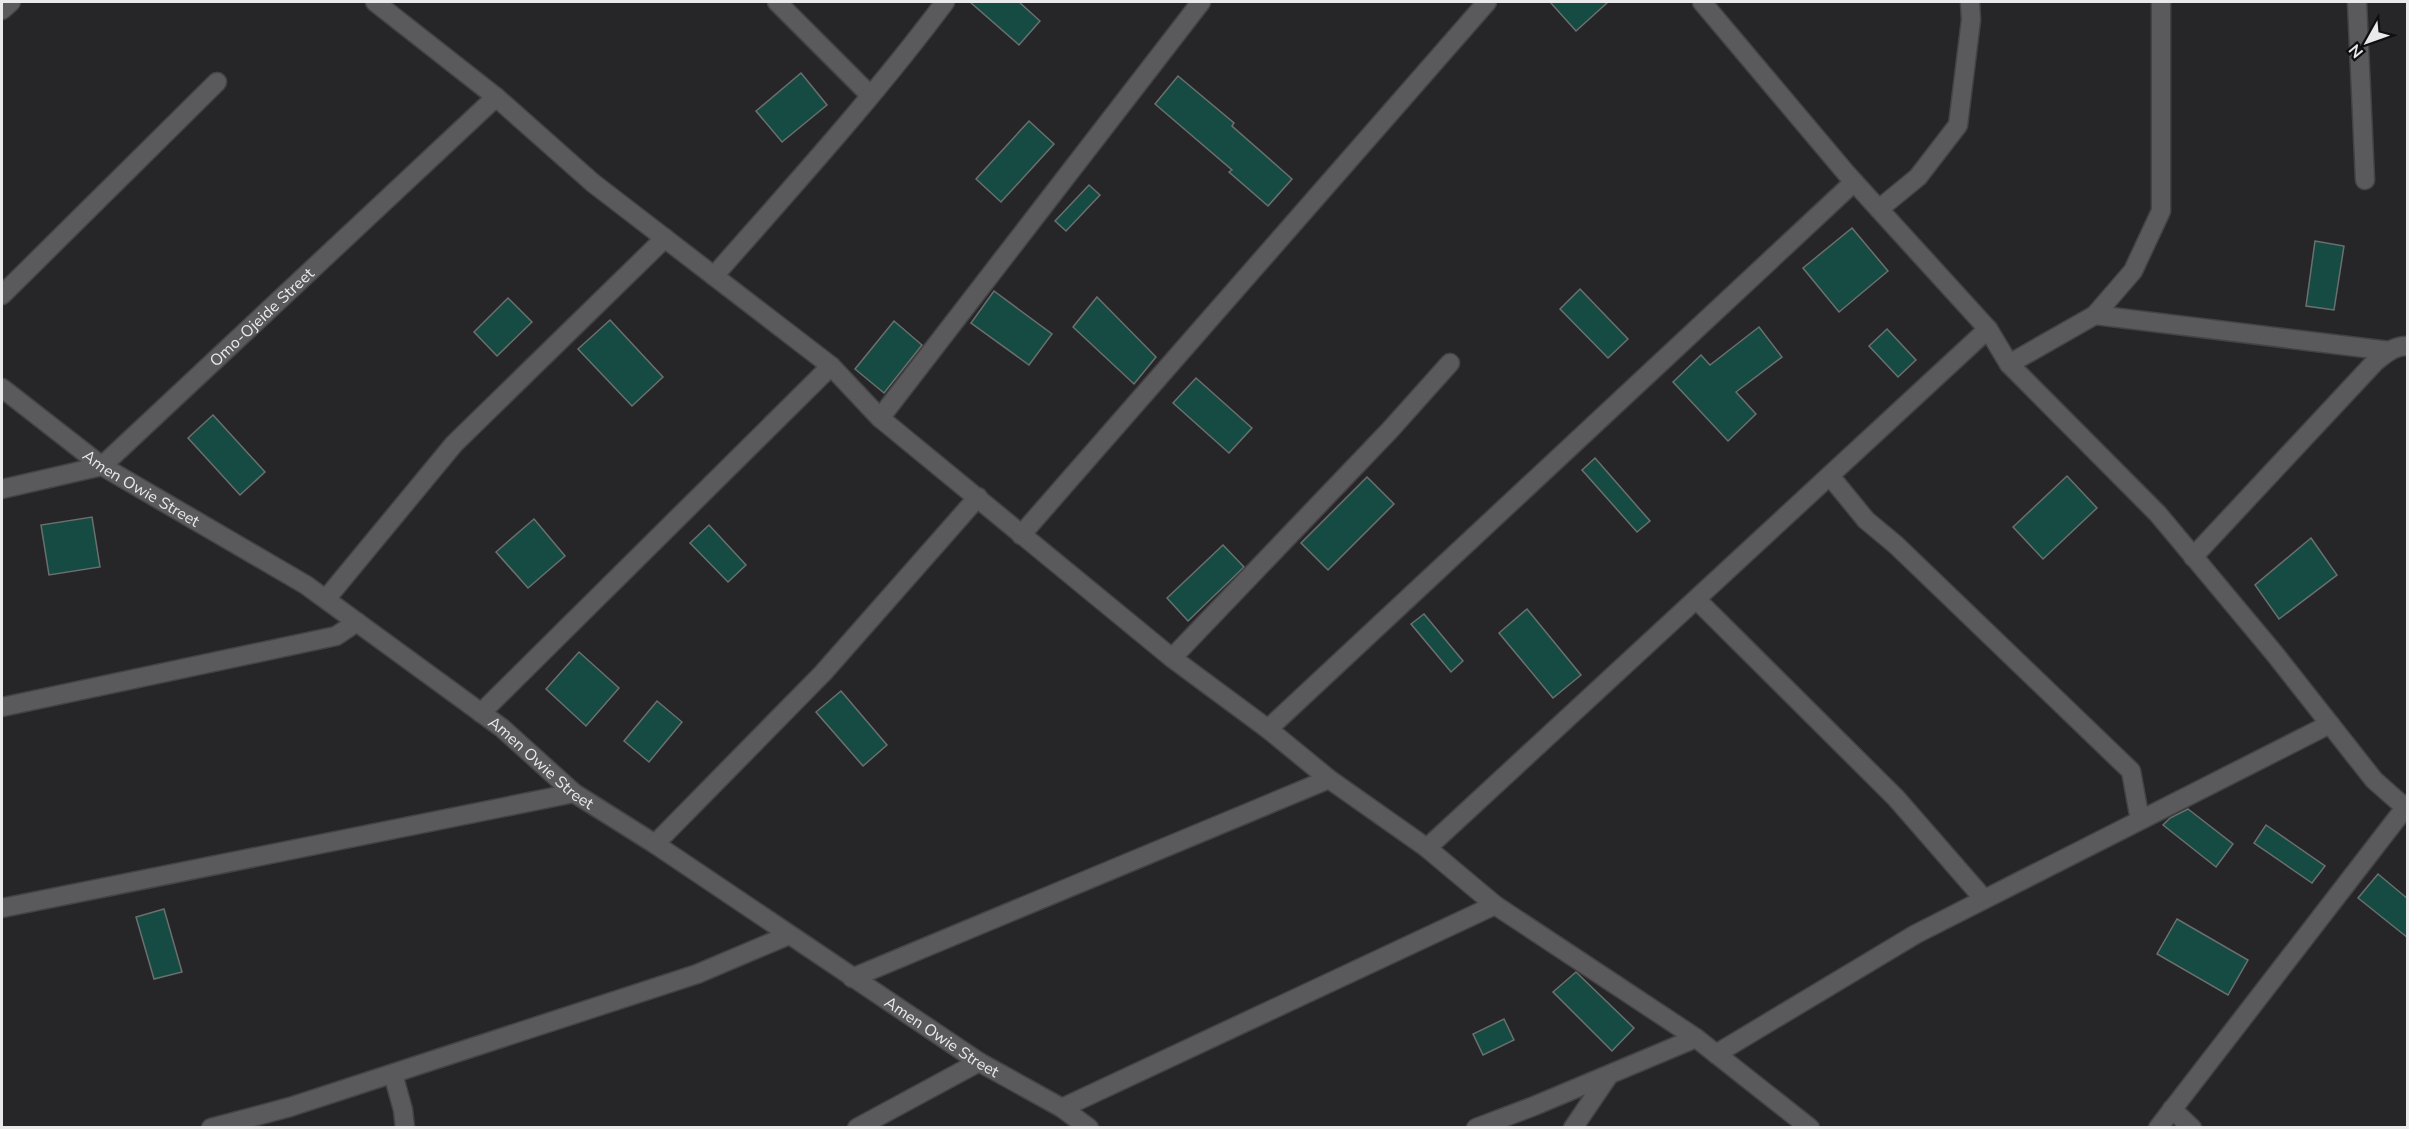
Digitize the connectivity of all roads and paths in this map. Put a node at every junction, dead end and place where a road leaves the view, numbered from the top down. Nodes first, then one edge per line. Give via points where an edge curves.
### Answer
1 (11, 2) edge
2 (375, 2) edge
3 (777, 2) edge
4 (945, 2) edge
5 (1201, 2) edge
6 (1487, 2) edge
7 (1702, 2) edge
8 (1970, 2) edge
9 (2161, 2) edge
10 (2357, 2) edge
11 (2, 10) edge
12 (217, 82) dead end
13 (870, 95) junction
14 (496, 97) junction
15 (2365, 180) dead end
16 (1854, 182) junction
17 (1880, 209) junction
18 (665, 238) junction
19 (714, 276) junction
20 (2, 295) edge
21 (2095, 315) junction
22 (1988, 329) junction
23 (2408, 346) edge
24 (2390, 351) junction
25 (1450, 363) dead end
26 (2009, 364) junction
27 (831, 366) junction
28 (2, 388) edge
29 (880, 418) junction
30 (102, 466) junction
31 (1830, 476) junction
32 (2, 489) edge
33 (978, 497) junction
34 (1021, 535) junction
35 (2193, 556) junction
36 (326, 599) junction
37 (1697, 600) junction
38 (357, 622) junction
39 (1172, 658) junction
40 (2, 707) edge
41 (482, 713) junction
42 (2330, 724) junction
43 (1268, 729) junction
44 (1329, 779) junction
45 (574, 793) junction
46 (2407, 807) edge
47 (2140, 820) junction
48 (655, 844) junction
49 (1427, 848) junction
50 (1984, 899) junction
51 (1495, 905) junction
52 (2, 908) edge
53 (789, 935) junction
54 (852, 978) junction
55 (1696, 1038) junction
56 (1716, 1054) junction
57 (980, 1062) junction
58 (393, 1074) junction
59 (1609, 1075) junction
60 (1062, 1108) junction
61 (2172, 1109) junction
62 (211, 1128) edge
63 (405, 1128) edge
64 (856, 1128) edge
65 (1089, 1128) edge
66 (1476, 1128) edge
67 (1573, 1128) edge
68 (1810, 1128) edge
69 (2158, 1128) edge
70 (2192, 1128) edge

1 - 11 street
2 - 14 street
3 - 13 street
4 - 13 street
5 - 29 street
6 - 34 street
7 - 16 street
8 - 17 street via 1958,125 1918,177
9 - 21 street via 2161,211 2133,271
10 - 15 street
12 - 20 street
13 - 19 street
14 - 18 street via 593,183
14 - 30 street, Omo-Ojeide Street
16 - 17 street
16 - 43 street
17 - 22 street
18 - 19 street
18 - 36 street via 454,444
19 - 27 street
21 - 24 street
21 - 26 street
22 - 26 street
22 - 31 street
23 - 24 street
24 - 35 street via 2374,362
25 - 39 street
26 - 35 street via 2158,514
27 - 29 street
27 - 41 street
28 - 30 street, Amen Owie Street
29 - 33 street
30 - 32 street
30 - 36 street, Amen Owie Street
31 - 37 street
31 - 47 street via 1866,520 2131,771
33 - 34 street
33 - 48 street via 823,673
34 - 39 street
35 - 42 street
36 - 38 street, Amen Owie Street
37 - 49 street
37 - 50 street via 1896,798
38 - 40 street via 336,636
38 - 41 street, Amen Owie Street
39 - 43 street
41 - 45 street, Amen Owie Street
42 - 46 street via 2374,780
42 - 47 street
43 - 44 street
44 - 49 street
44 - 54 street
45 - 48 street, Amen Owie Street
45 - 52 street
46 - 61 street
47 - 50 street
48 - 53 street, Amen Owie Street
49 - 51 street
50 - 56 street via 1916,934
51 - 55 street
51 - 60 street
53 - 54 street, Amen Owie Street
53 - 58 street via 697,974
54 - 57 street, Amen Owie Street
55 - 56 street
55 - 59 street
56 - 68 street
57 - 60 street, Amen Owie Street
57 - 64 street
58 - 62 street
58 - 63 street
59 - 66 street
59 - 67 street
60 - 65 street, Amen Owie Street
61 - 69 street
61 - 70 street

